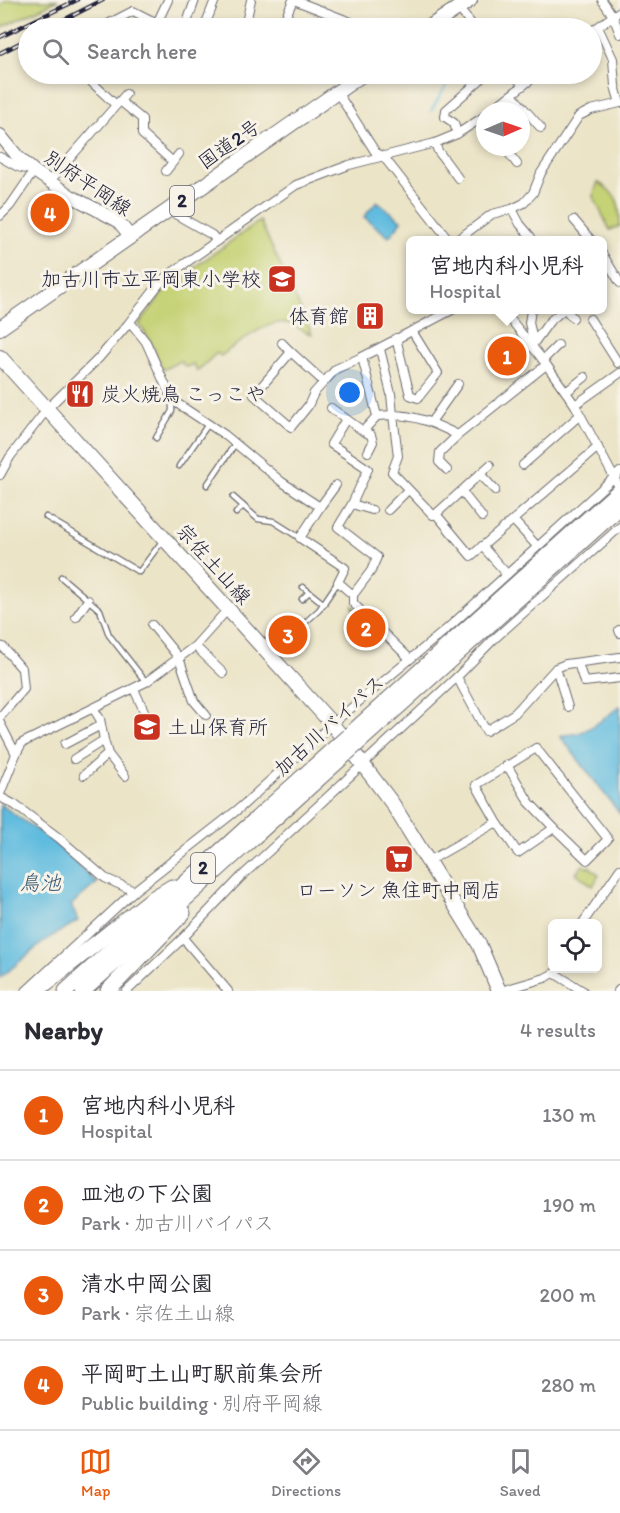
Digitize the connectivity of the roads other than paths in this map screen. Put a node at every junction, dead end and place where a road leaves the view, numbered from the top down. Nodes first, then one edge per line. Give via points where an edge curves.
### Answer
1 (168, 0) edge
2 (195, 0) edge
3 (215, 0) edge
4 (251, 0) edge
5 (293, 0) edge
6 (602, 0) edge
7 (464, 4) edge
8 (617, 13) edge
9 (119, 18) edge
10 (147, 18) edge
11 (159, 18) edge
12 (189, 18) edge
13 (208, 18) edge
14 (247, 18) edge
15 (285, 18) edge
16 (340, 18) edge
17 (443, 18) edge
18 (470, 18) edge
19 (602, 24) edge
20 (620, 34) edge
21 (602, 39) edge
22 (616, 58) edge
23 (98, 84) edge
24 (349, 84) edge
25 (474, 84) edge
26 (523, 85) edge
27 (337, 92) junction
28 (512, 95) junction
29 (121, 100) junction
30 (502, 102) edge
31 (620, 103) edge
32 (476, 123) edge
33 (542, 128) dead end
34 (457, 134) junction
35 (0, 135) edge
36 (435, 142) junction
37 (179, 154) dead end
38 (383, 156) junction
39 (512, 156) edge
40 (0, 157) edge
41 (173, 162) junction
42 (518, 164) dead end
43 (34, 171) junction
44 (166, 171) dead end
45 (458, 178) dead end
46 (49, 182) junction
47 (512, 209) junction
48 (168, 210) junction
49 (0, 216) edge
50 (574, 220) dead end
51 (130, 236) junction
52 (446, 236) edge
53 (462, 236) edge
54 (529, 236) edge
55 (590, 236) edge
56 (217, 241) junction
57 (607, 262) edge
58 (620, 283) edge
59 (443, 314) edge
60 (507, 314) edge
61 (530, 314) edge
62 (559, 314) edge
63 (569, 314) edge
64 (573, 318) dead end
65 (590, 319) dead end
66 (130, 322) junction
67 (0, 328) edge
68 (412, 331) junction
69 (396, 338) junction
70 (282, 343) dead end
71 (558, 345) dead end
72 (531, 347) junction
73 (380, 349) junction
74 (291, 352) junction
75 (0, 357) edge
76 (362, 357) junction
77 (544, 362) junction
78 (619, 364) edge
79 (620, 374) edge
80 (585, 377) dead end
81 (324, 382) junction
82 (458, 384) dead end
83 (566, 392) junction
84 (172, 400) junction
85 (575, 405) junction
86 (48, 408) junction
87 (331, 408) dead end
88 (393, 415) junction
89 (580, 415) junction
90 (377, 416) junction
91 (346, 419) junction
92 (431, 422) junction
93 (209, 423) junction
94 (363, 430) junction
95 (458, 435) junction
96 (156, 438) dead end
97 (397, 441) junction
98 (407, 443) dead end
99 (236, 444) junction
100 (598, 447) junction
101 (368, 452) dead end
102 (490, 465) dead end
103 (523, 465) dead end
104 (179, 466) dead end
105 (447, 470) dead end
106 (480, 474) junction
107 (0, 475) edge
108 (618, 481) edge
109 (336, 485) dead end
110 (207, 486) dead end
111 (408, 490) junction
112 (495, 490) dead end
113 (462, 492) junction
114 (233, 497) dead end
115 (352, 504) junction
116 (243, 506) junction
117 (320, 507) junction
118 (620, 507) edge
119 (372, 510) dead end
120 (388, 510) dead end
121 (236, 513) dead end
122 (436, 514) junction
123 (46, 517) dead end
124 (482, 517) dead end
125 (513, 520) junction
126 (620, 527) edge
127 (164, 538) junction
128 (300, 538) junction
129 (482, 546) junction
130 (537, 546) junction
131 (507, 574) junction
132 (61, 577) dead end
133 (338, 582) junction
134 (303, 587) dead end
135 (309, 592) junction
136 (353, 595) junction
137 (302, 599) dead end
138 (88, 600) junction
139 (324, 604) junction
140 (228, 609) junction
141 (301, 616) dead end
142 (76, 617) dead end
143 (307, 622) junction
144 (152, 625) dead end
145 (299, 628) dead end
146 (0, 646) edge
147 (195, 646) junction
148 (620, 657) edge
149 (179, 658) junction
150 (410, 659) junction
151 (578, 663) junction
152 (556, 668) junction
153 (223, 673) dead end
154 (457, 677) junction
155 (620, 678) edge
156 (146, 682) junction
157 (134, 689) junction
158 (568, 707) dead end
159 (93, 708) junction
160 (145, 713) dead end
161 (206, 715) dead end
162 (0, 717) edge
163 (0, 723) edge
164 (332, 723) junction
165 (101, 725) junction
166 (104, 740) junction
167 (65, 744) dead end
168 (348, 744) junction
169 (16, 754) junction
170 (108, 754) junction
171 (74, 759) dead end
172 (363, 763) junction
173 (507, 765) junction
174 (84, 775) dead end
175 (125, 776) dead end
176 (0, 795) edge
177 (497, 822) junction
178 (554, 828) junction
179 (427, 862) junction
180 (224, 866) junction
181 (620, 869) edge
182 (196, 874) junction
183 (134, 891) junction
184 (585, 919) edge
185 (183, 938) junction
186 (553, 973) edge
187 (559, 973) edge
188 (27, 991) edge
189 (36, 991) edge
190 (66, 991) edge
191 (83, 991) edge
192 (108, 991) edge
193 (127, 991) edge
194 (228, 991) edge
195 (500, 991) edge
196 (584, 991) edge

1 - 11 street
2 - 12 street
3 - 13 street
4 - 14 street
5 - 15 street
5 - 16 street
6 - 8 street
7 - 17 main road
7 - 18 street
8 - 19 street
8 - 20 street
9 - 10 street via 133,11
21 - 22 street
22 - 31 street via 615,86
23 - 29 street
24 - 27 main road, 国道2号 / 2
25 - 34 street via 457,95 446,110
26 - 28 street
27 - 38 street via 376,153
27 - 48 main road, 国道2号 / 2
28 - 30 street
28 - 33 street
29 - 41 street via 142,119 142,134
29 - 46 street
31 - 47 street via 579,116 541,172 533,193
32 - 34 street
34 - 36 street
35 - 43 main road, 別府平岡線
36 - 38 street
36 - 45 street via 448,172
37 - 41 street
38 - 52 street
38 - 56 street via 296,186
39 - 42 street
40 - 43 street
41 - 44 street
43 - 46 main road, 別府平岡線
43 - 49 street
46 - 51 main road, 別府平岡線 via 118,221
47 - 53 street via 492,213
47 - 54 street
48 - 51 main road, 国道2号 / 2
48 - 56 street
50 - 55 street via 587,228
51 - 67 main road, 国道2号 / 2
56 - 66 street via 163,279
57 - 58 street
59 - 68 street
60 - 72 street
61 - 72 street
62 - 72 street
63 - 64 street
65 - 78 street
66 - 84 street via 146,342
66 - 86 street
68 - 69 street
68 - 69 street via 438,373 418,398 410,395
69 - 73 street
70 - 74 street
71 - 77 street
72 - 77 street
73 - 76 street
73 - 88 street
74 - 81 street
74 - 81 street via 254,395 291,427
75 - 86 main road, 宗佐土山線
76 - 81 street via 336,369
76 - 90 street
77 - 83 street
77 - 95 street
79 - 85 street
80 - 83 street
82 - 92 street
83 - 85 street
84 - 93 street
84 - 96 lane via 172,411
85 - 89 street
86 - 107 street
86 - 127 main road, 宗佐土山線
87 - 91 street
88 - 90 street
88 - 92 street
88 - 97 street
89 - 100 street
89 - 103 street
90 - 94 street
91 - 94 street
91 - 115 street via 331,444 368,469
92 - 95 street
93 - 99 street
93 - 104 lane
94 - 101 street via 373,442
95 - 105 street via 440,452 439,462
97 - 98 street
97 - 111 street via 398,456 392,472
99 - 110 lane
99 - 117 street
100 - 108 street
100 - 125 street
102 - 106 street
106 - 112 street
106 - 113 street
108 - 130 street
108 - 168 highway, 加古川バイパス / 2
109 - 117 street
111 - 120 street
111 - 122 street
113 - 122 street
113 - 124 street
114 - 116 lane
115 - 119 street
115 - 136 street via 338,527 377,557
116 - 121 lane
116 - 128 lane via 258,519 273,521
117 - 128 street
118 - 168 highway, 加古川バイパス / 2
122 - 129 street via 471,556
123 - 127 lane via 139,572
125 - 129 street
125 - 130 street
126 - 154 street
127 - 140 main road, 宗佐土山線
128 - 133 street via 345,568
129 - 131 street
130 - 131 street
131 - 150 street
132 - 138 lane
133 - 136 street
133 - 139 lane
134 - 135 lane
135 - 137 lane
135 - 139 lane
136 - 150 street via 353,603
138 - 142 street
138 - 156 lane via 100,610 109,635
139 - 143 lane
140 - 147 street
140 - 164 main road, 宗佐土山線
141 - 143 lane
143 - 145 lane
144 - 149 street
146 - 162 street via 22,669 24,689
147 - 149 street
147 - 153 street
148 - 151 street
149 - 156 street
149 - 161 street via 194,701
150 - 164 street
151 - 152 street
151 - 155 street via 584,682
152 - 154 street via 515,713 486,731
152 - 158 street
154 - 172 street
156 - 157 street
157 - 159 street
157 - 160 street
159 - 165 street
159 - 169 street via 22,743
163 - 169 street
164 - 172 main road, 宗佐土山線
164 - 183 street via 241,807
165 - 166 street
165 - 167 street
166 - 170 street
166 - 171 street
168 - 180 highway, 加古川バイパス / 2
168 - 182 highway, 加古川バイパス / 2
169 - 176 street
170 - 174 street
170 - 175 street
172 - 179 main road, 宗佐土山線
172 - 185 street via 240,878
173 - 177 street via 476,785
173 - 178 street via 529,802
173 - 178 street via 536,748 608,838 587,860
176 - 183 street via 105,878
177 - 178 street via 518,853
177 - 179 street
179 - 195 main road, 宗佐土山線 via 479,944
180 - 191 highway, 加古川バイパス / 2
180 - 192 highway
181 - 184 street
182 - 189 highway via 152,898
182 - 190 highway, 加古川バイパス / 2
183 - 188 street
185 - 193 street
185 - 194 street
186 - 195 street
187 - 196 street

